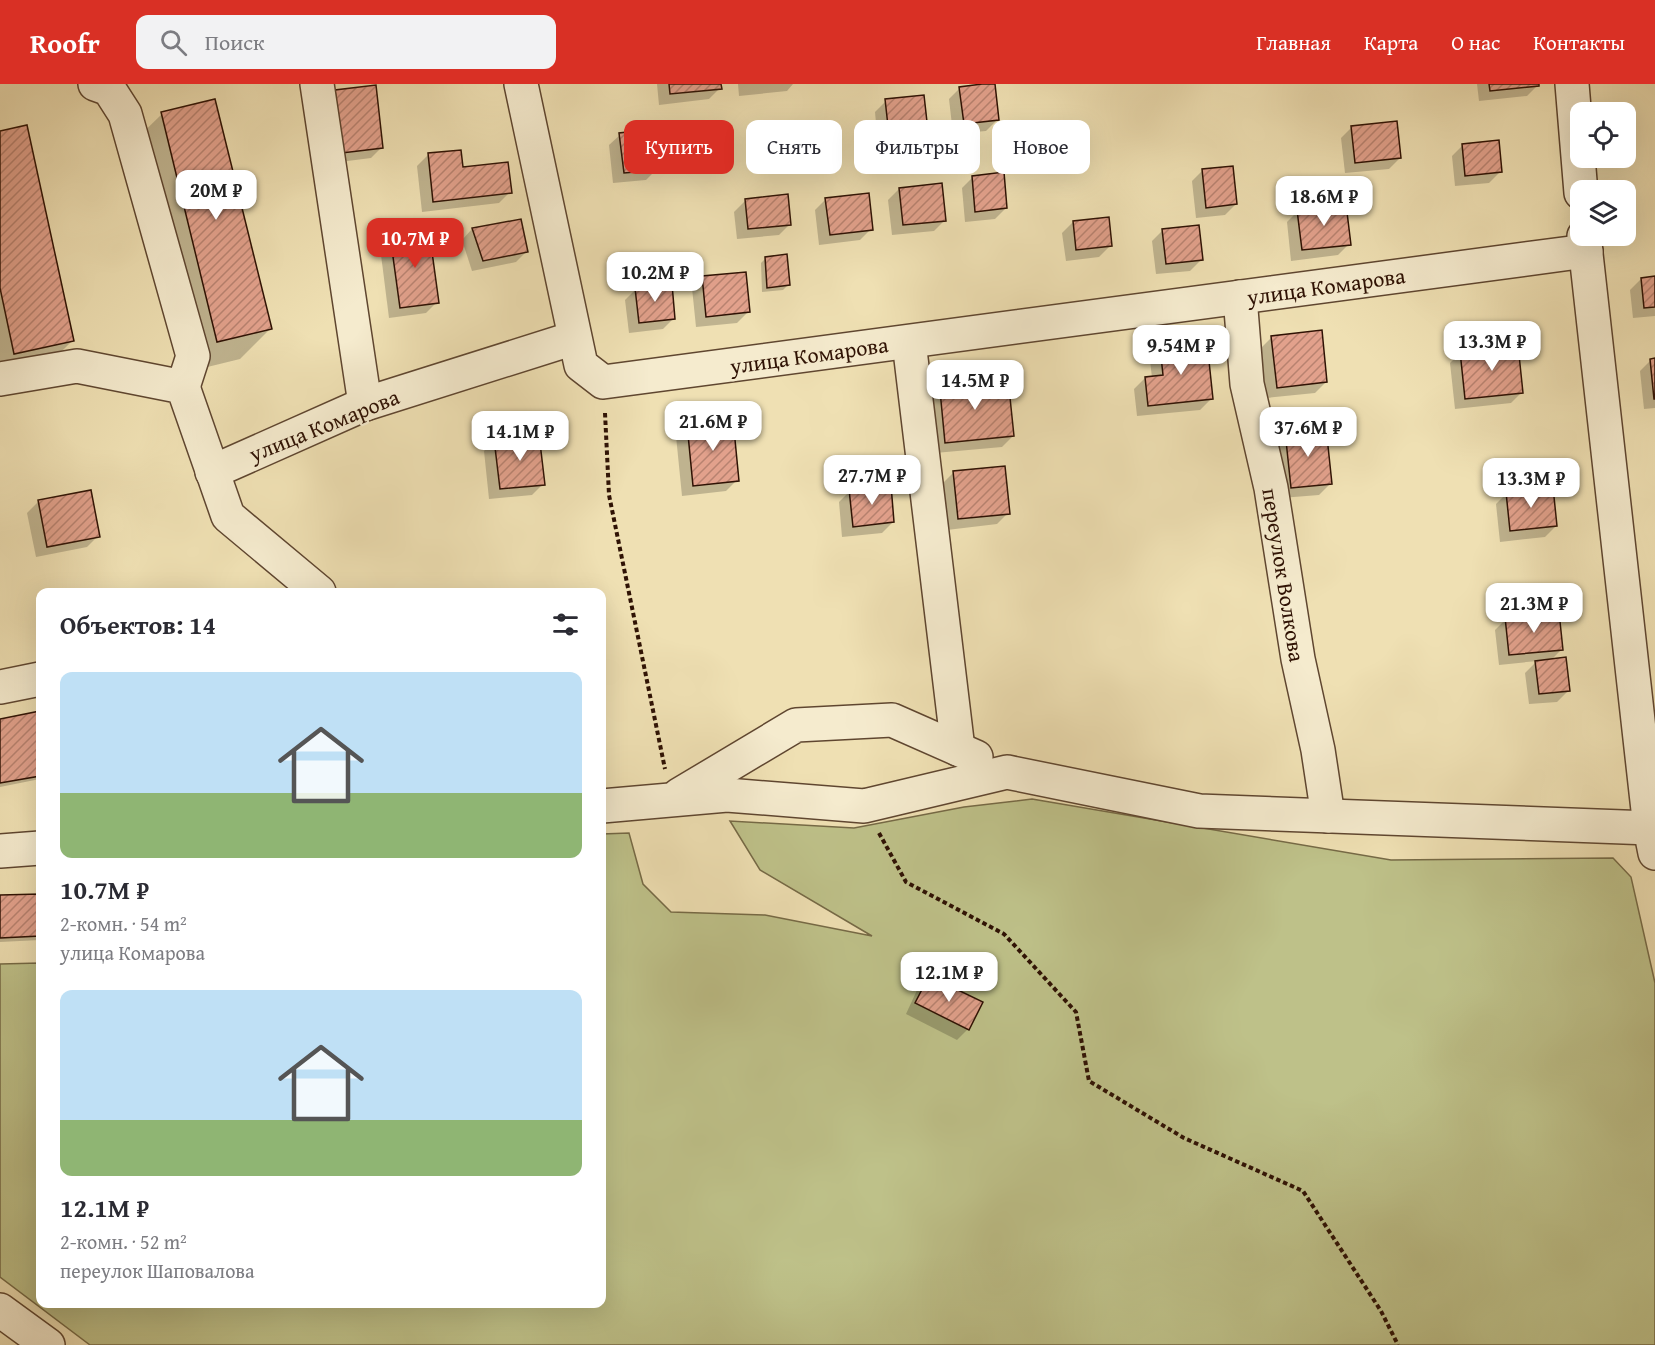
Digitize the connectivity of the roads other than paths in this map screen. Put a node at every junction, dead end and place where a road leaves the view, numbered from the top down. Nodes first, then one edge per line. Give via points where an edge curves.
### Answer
1 (95, 84) edge
2 (317, 84) edge
3 (521, 84) edge
4 (1572, 84) edge
5 (1580, 180) edge
6 (1570, 245) edge
7 (1585, 246) edge
8 (1240, 297) junction
9 (574, 338) junction
10 (909, 342) junction
11 (0, 379) edge
12 (183, 387) junction
13 (365, 404) junction
14 (212, 472) junction
15 (314, 588) edge
16 (36, 680) edge
17 (0, 687) edge
18 (958, 749) junction
19 (1007, 772) junction
20 (671, 800) junction
21 (606, 806) edge
22 (1328, 816) junction
23 (1652, 841) edge
24 (36, 848) edge
25 (0, 851) edge
26 (0, 1310) edge
27 (48, 1345) edge

1 - 12 street via 109,88 124,114 193,356
2 - 13 street
3 - 9 street
4 - 5 street
6 - 8 street, улица Комарова
7 - 23 street
8 - 10 street, улица Комарова
8 - 22 street, переулок Волкова via 1247,384 1270,488
9 - 10 street, улица Комарова via 581,365 603,382
9 - 13 street, улица Комарова
10 - 18 street
11 - 12 street via 77,366
12 - 14 street
13 - 14 street, улица Комарова
14 - 15 street via 228,516
16 - 17 street
18 - 19 street
18 - 20 street via 892,720 796,725
19 - 20 street via 864,806 727,795
19 - 22 street via 1199,811
20 - 21 street
22 - 23 street
24 - 25 street
26 - 27 street

